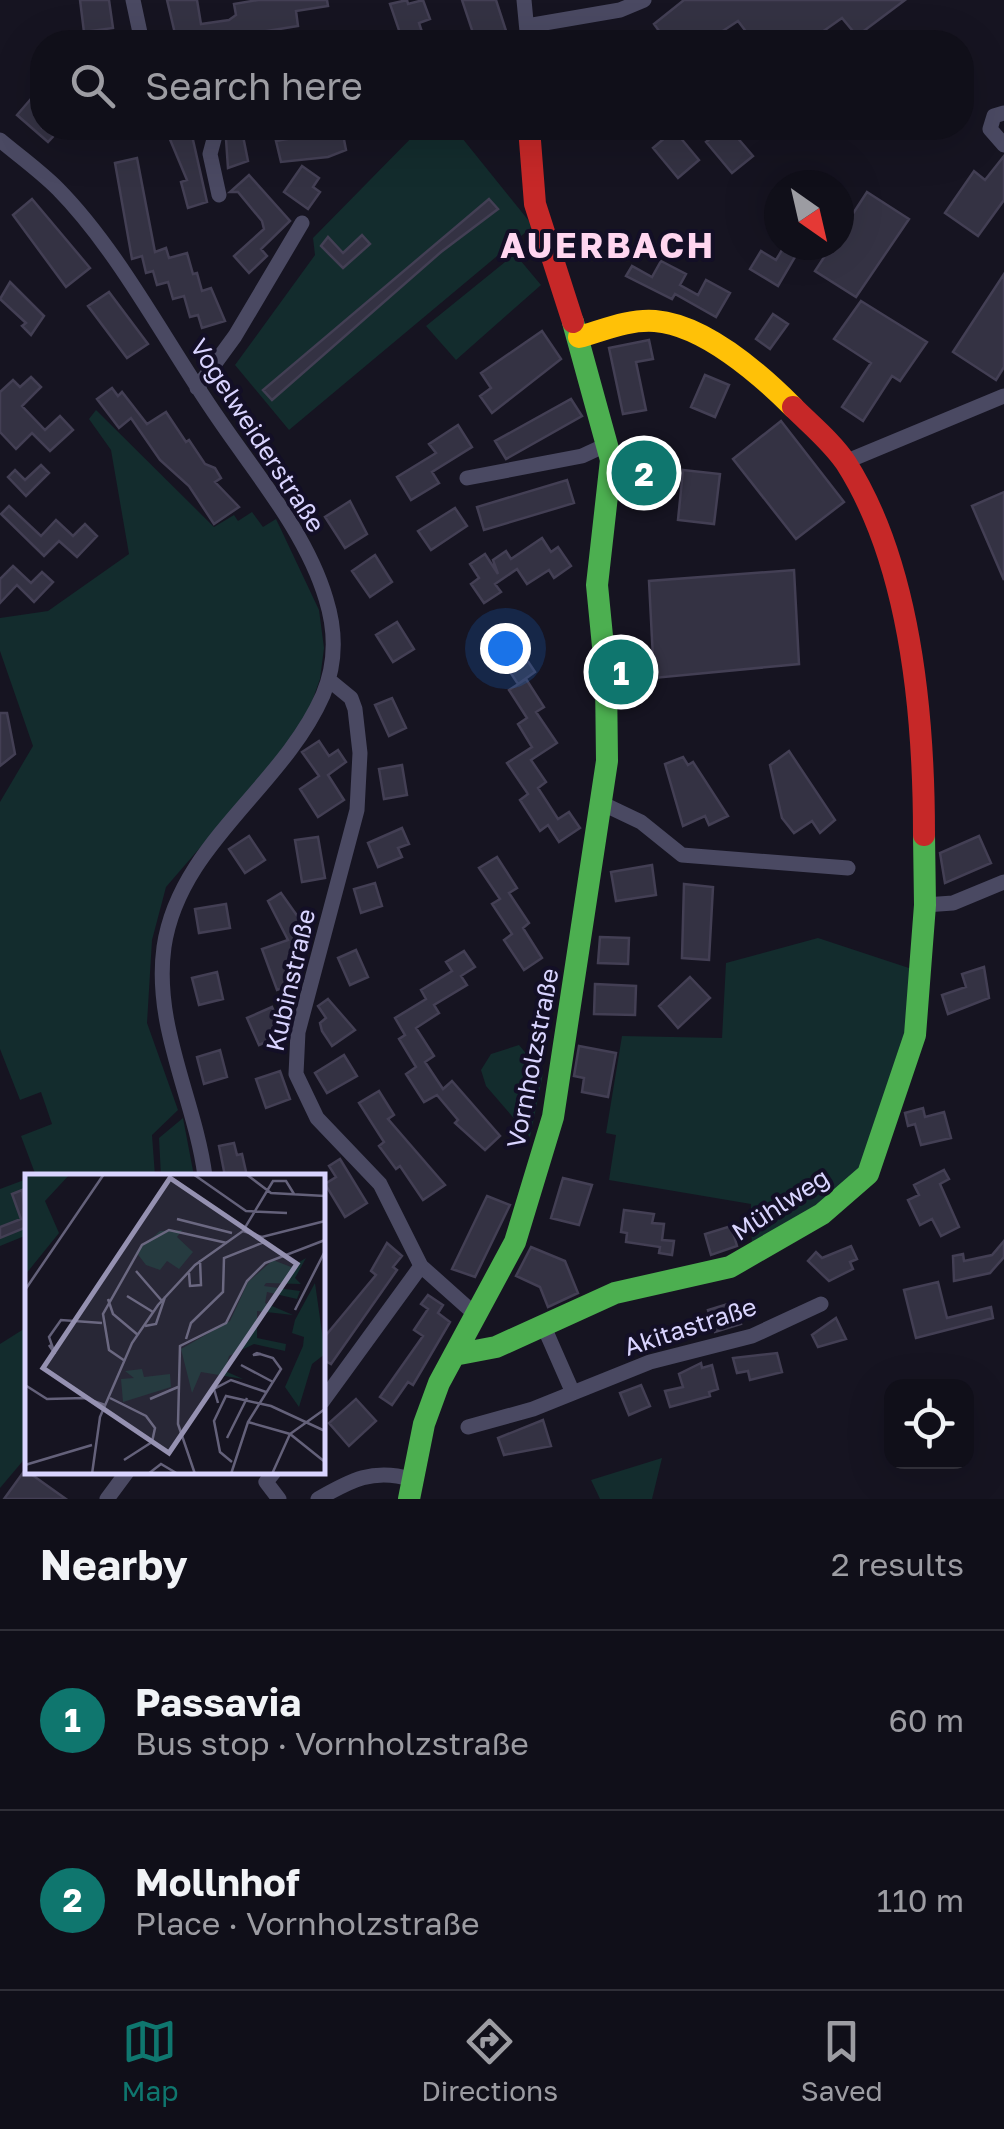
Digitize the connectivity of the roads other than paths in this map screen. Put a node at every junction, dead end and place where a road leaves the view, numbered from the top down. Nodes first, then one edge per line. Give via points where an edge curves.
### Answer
1 (133, 0) edge
2 (524, 0) edge
3 (644, 0) edge
4 (139, 30) edge
5 (527, 30) edge
6 (542, 30) edge
7 (1004, 113) edge
8 (0, 140) edge
9 (214, 140) edge
10 (530, 140) edge
11 (1004, 145) edge
12 (220, 196) dead end
13 (302, 223) dead end
14 (579, 337) junction
15 (197, 388) junction
16 (1004, 396) edge
17 (608, 444) junction
18 (845, 462) junction
19 (467, 478) dead end
20 (329, 680) junction
21 (599, 802) junction
22 (848, 868) dead end
23 (1004, 882) edge
24 (925, 905) junction
25 (205, 1174) edge
26 (421, 1266) junction
27 (821, 1304) dead end
28 (477, 1316) junction
29 (544, 1326) junction
30 (454, 1355) junction
31 (573, 1394) junction
32 (325, 1398) edge
33 (468, 1427) dead end
34 (126, 1474) edge
35 (272, 1474) edge
36 (410, 1489) edge
37 (107, 1499) edge
38 (279, 1499) edge
39 (318, 1499) edge

1 - 4 street
2 - 5 street
3 - 6 street
7 - 11 street via 994,116 990,129
8 - 15 street, Vogelweiderstraße via 59,190
9 - 12 street via 210,154
10 - 14 street, Vornholzstraße via 535,204
13 - 15 street
14 - 17 street, Vornholzstraße
14 - 18 street via 625,323 679,326 773,387
15 - 20 street, Vogelweiderstraße via 274,500 325,594 333,636
16 - 18 street
17 - 19 street via 582,456
17 - 21 street, Vornholzstraße via 611,482 598,560 607,729
18 - 24 street, Mühlweg via 898,584 924,774
20 - 25 street, Vogelweiderstraße via 299,740 184,881 170,914 163,1004
20 - 26 street, Kubinstraße via 355,709 360,788 298,1032 296,1074 318,1118 380,1184
21 - 22 street via 641,822 682,854
21 - 28 street, Vornholzstraße via 553,1117 515,1242
23 - 24 street via 954,903
24 - 29 street, Mühlweg via 915,1035 861,1183 779,1242 730,1267 615,1293
26 - 28 street, Kubinstraße
26 - 32 street
27 - 31 street, Akitastraße via 752,1336 650,1362
28 - 30 street, Vornholzstraße
29 - 30 street, Mühlweg via 496,1347
29 - 31 street
30 - 36 street, Vornholzstraße via 429,1409
31 - 33 street, Akitastraße
34 - 37 street
35 - 38 street via 266,1482
36 - 39 street, Vornholzstraße via 386,1472 356,1477

